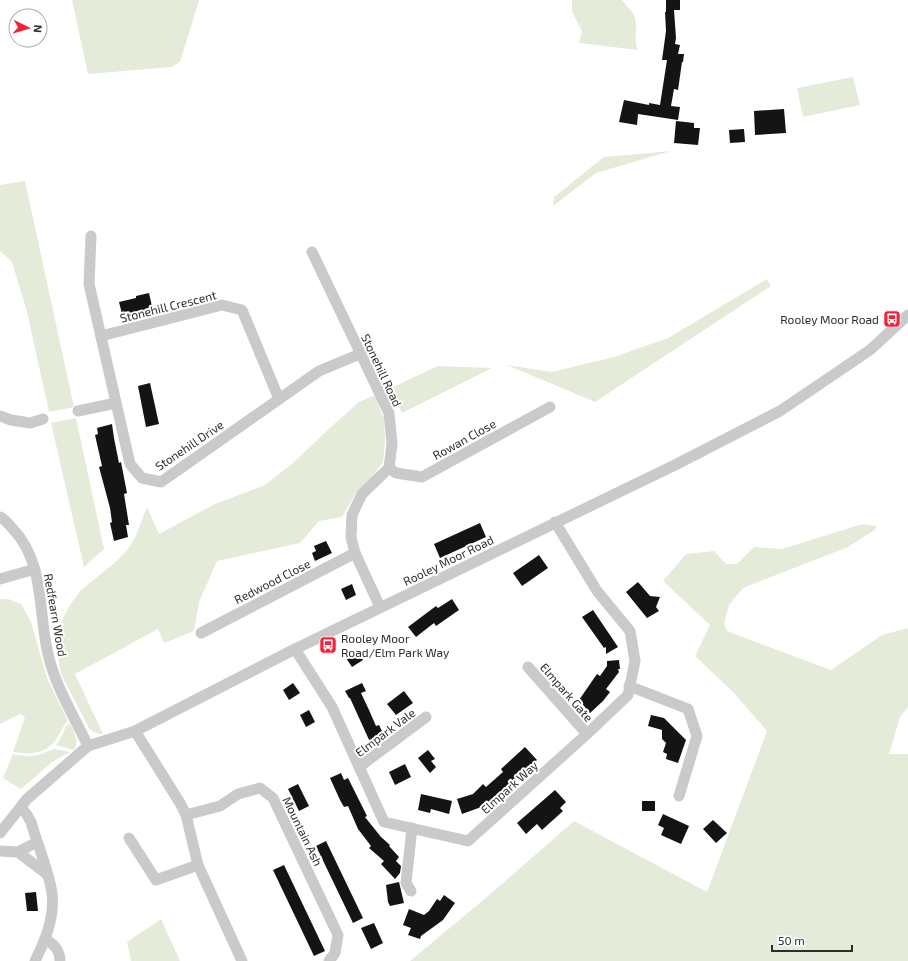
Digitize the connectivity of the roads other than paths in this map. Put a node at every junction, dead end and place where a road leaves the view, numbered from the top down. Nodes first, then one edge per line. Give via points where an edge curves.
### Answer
1 (91, 236) dead end
2 (312, 252) dead end
3 (908, 315) edge
4 (101, 336) junction
5 (360, 354) junction
6 (280, 398) junction
7 (116, 403) junction
8 (550, 407) dead end
9 (78, 411) dead end
10 (0, 416) edge
11 (43, 419) dead end
12 (389, 468) junction
13 (0, 517) edge
14 (555, 522) junction
15 (355, 553) junction
16 (35, 569) junction
17 (0, 579) edge
18 (380, 607) junction
19 (201, 632) dead end
20 (295, 649) junction
21 (528, 667) dead end
22 (629, 686) junction
23 (426, 717) dead end
24 (135, 731) junction
25 (587, 734) junction
26 (88, 746) junction
27 (359, 768) junction
28 (679, 796) dead end
29 (20, 807) junction
30 (186, 815) junction
31 (412, 828) junction
32 (2, 831) edge
33 (129, 838) dead end
34 (36, 842) junction
35 (0, 851) edge
36 (18, 852) junction
37 (198, 865) junction
38 (47, 874) junction
39 (411, 892) dead end
40 (45, 939) junction
41 (35, 961) edge
42 (60, 961) edge
43 (242, 961) edge
44 (329, 961) edge

1 - 4 street, Stonehill Drive via 89,284
2 - 5 street, Stonehill Road
3 - 14 street, Rooley Moor Road via 870,350 780,411
4 - 6 street, Stonehill Crescent via 222,305 242,310
4 - 7 street, Stonehill Drive
5 - 6 street, Stonehill Drive via 319,371
5 - 12 street, Stonehill Road via 389,413 392,444
6 - 7 street, Stonehill Drive via 161,482 142,478 130,464
7 - 9 street
8 - 12 street, Rowan Close via 422,477 396,473
10 - 11 street via 30,423
12 - 15 street via 362,494 352,515 350,537
13 - 16 street, Redfearn Wood via 21,537
14 - 18 street, Rooley Moor Road via 469,566
14 - 22 street, Elmpark Way via 597,591 630,631 635,661
15 - 18 street
15 - 19 street, Redwood Close
16 - 17 street
16 - 26 street, Redfearn Wood via 48,654 58,686
18 - 20 street, Rooley Moor Road
20 - 24 street, Rooley Moor Road
20 - 27 street, Elmpark Way via 332,708
21 - 25 street, Elmpark Gate
22 - 25 street, Elmpark Way via 628,695
22 - 28 street via 688,709 697,736
23 - 27 street, Elmpark Vale
24 - 26 street, Rooley Moor Road
24 - 30 street
25 - 31 street, Elmpark Way via 468,841
26 - 29 street, Rooley Moor Road
27 - 31 street, Elmpark Way via 384,822
29 - 32 street, Rooley Moor Road
29 - 34 street via 31,822
30 - 37 street
30 - 44 street, Mountain Ash via 220,806 238,794 260,788 273,798 338,935 335,953
31 - 39 street via 406,883
33 - 37 street via 156,880
34 - 36 street
34 - 38 street
35 - 36 street
36 - 38 street
37 - 43 street
38 - 40 street via 52,894 51,919
40 - 41 street
40 - 42 street via 54,945

